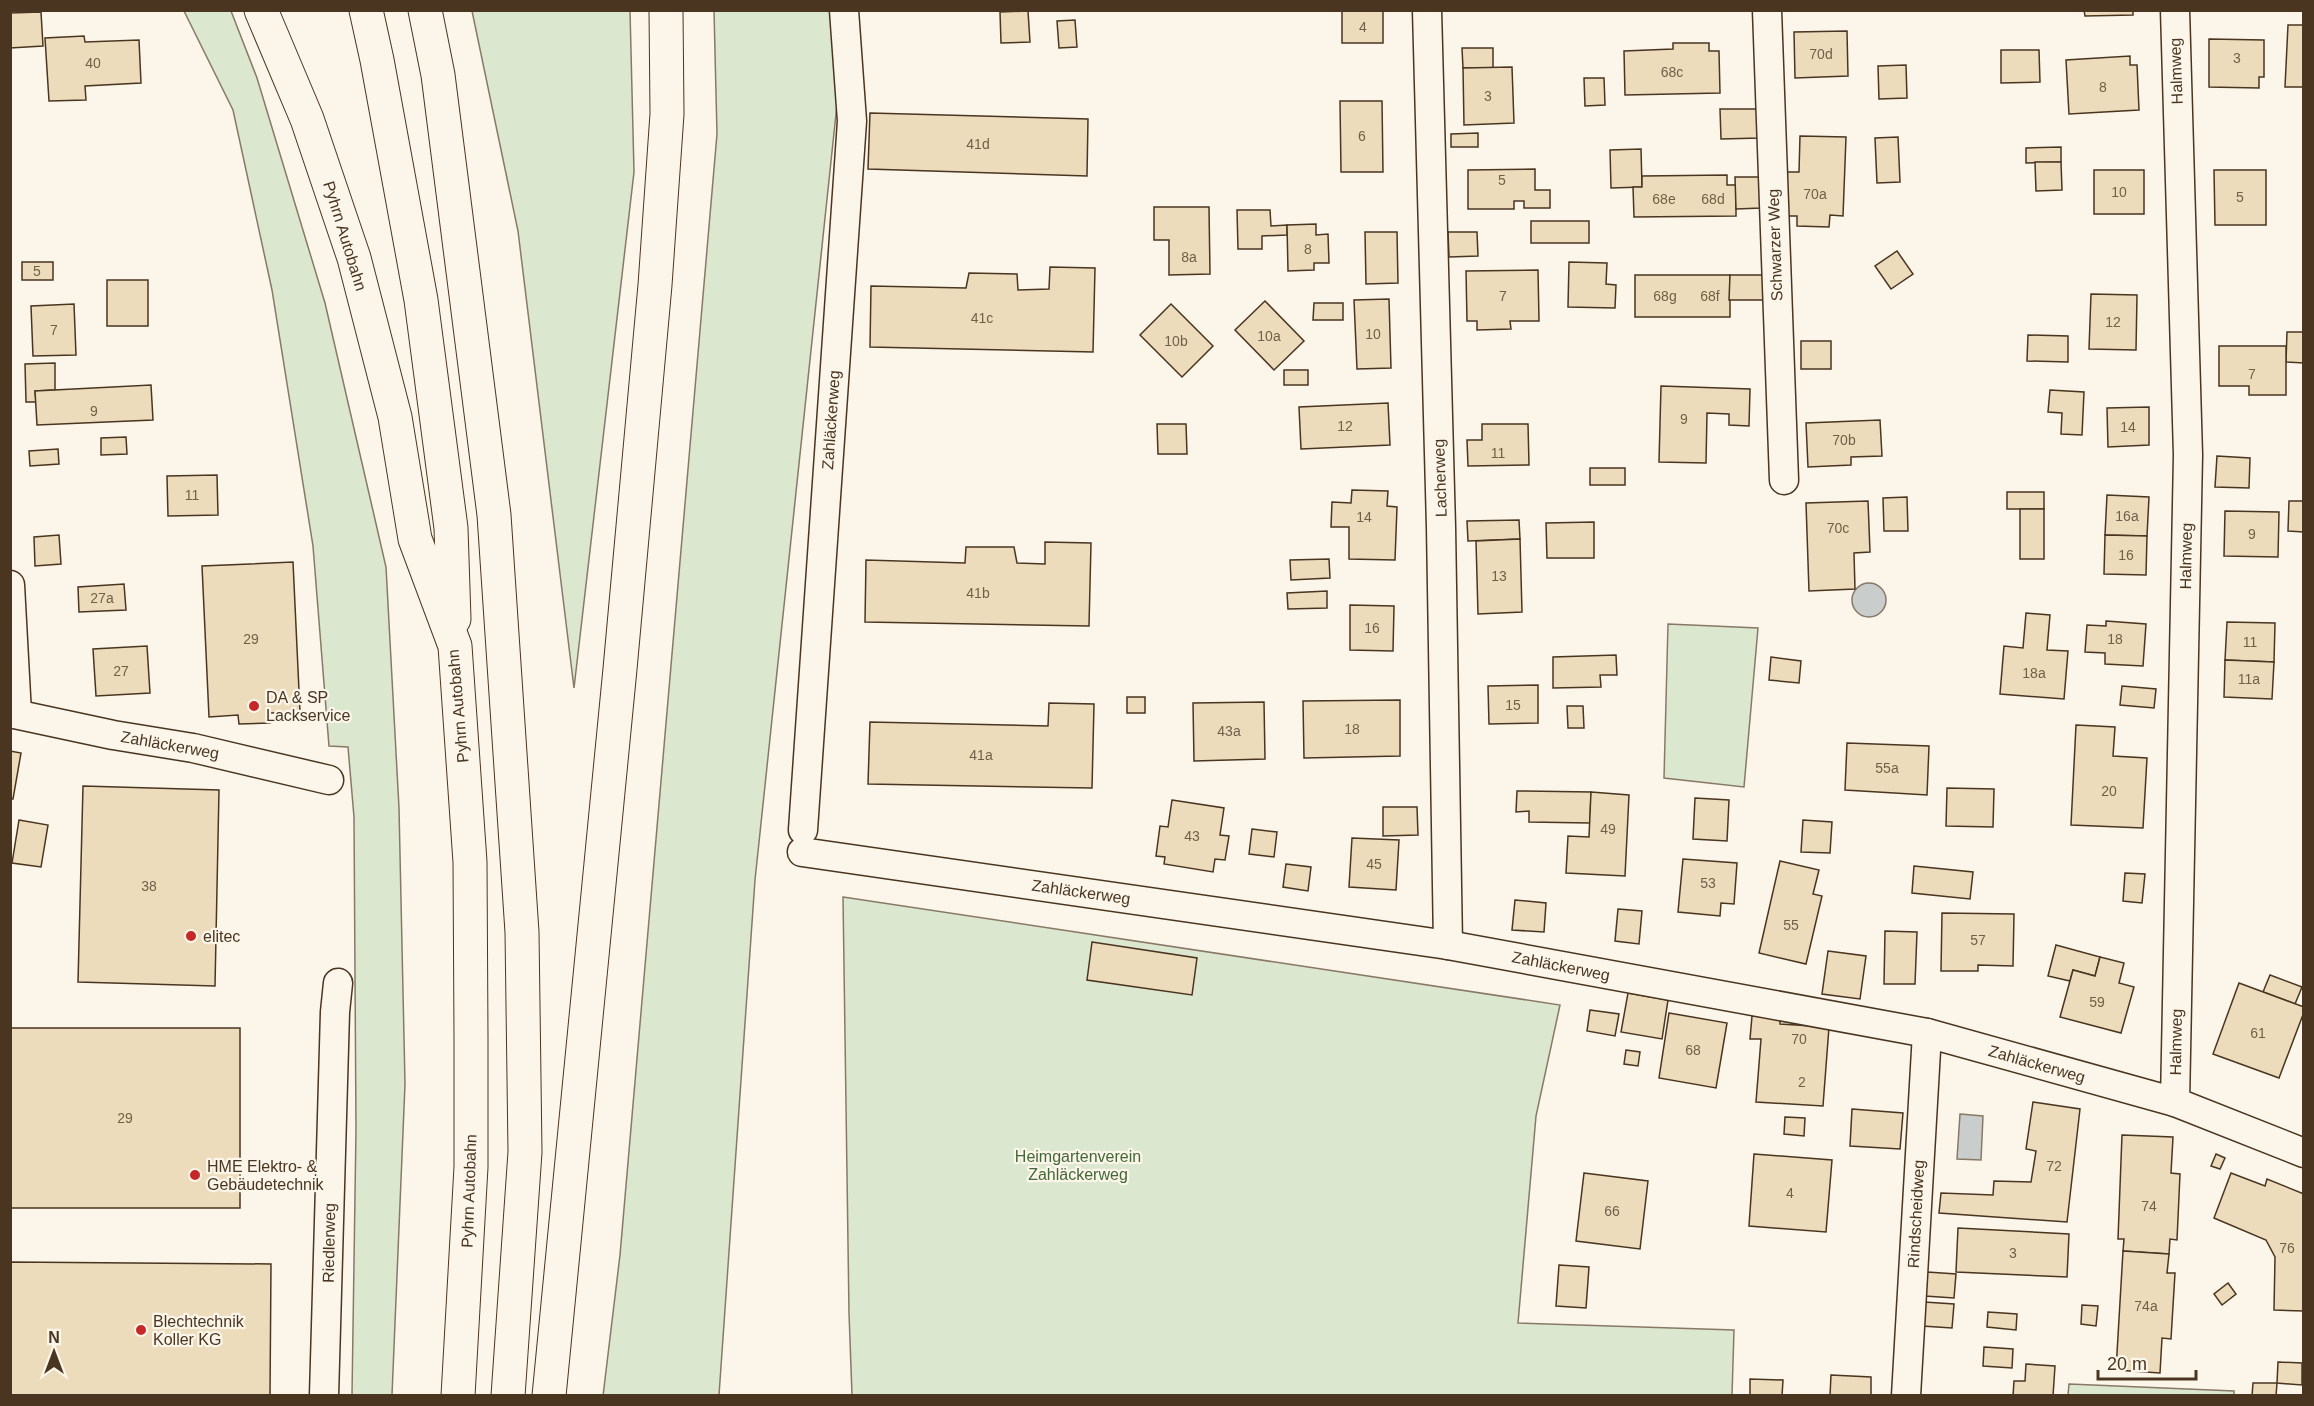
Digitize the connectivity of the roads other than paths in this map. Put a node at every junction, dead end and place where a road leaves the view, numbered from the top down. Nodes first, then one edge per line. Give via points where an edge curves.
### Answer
1 (261, 10) edge
2 (366, 10) edge
3 (425, 10) edge
4 (666, 10) edge
5 (844, 10) edge
6 (1427, 10) edge
7 (1767, 10) edge
8 (2175, 10) edge
9 (1784, 480) dead end
10 (10, 585) edge
11 (455, 646) junction
12 (14, 713) edge
13 (330, 780) dead end
14 (1448, 945) junction
15 (338, 983) dead end
16 (1927, 1033) junction
17 (2175, 1102) junction
18 (2304, 1153) edge
19 (324, 1395) edge
20 (458, 1395) edge
21 (508, 1395) edge
22 (549, 1395) edge
23 (1906, 1395) edge

1 - 11 highway, Pyhrn Autobahn via 307,119 354,258 394,417 415,539
2 - 11 highway via 421,300 451,528
3 - 21 highway via 438,75 494,515 522,932 525,1152
4 - 22 highway via 667,114 655,285
5 - 14 street, Zahläckerweg via 852,121 803,841
6 - 14 street, Lacherweg via 1442,527
7 - 9 street, Schwarzer Weg
8 - 17 street, Halmweg via 2188,455
10 - 12 street
11 - 20 highway, Pyhrn Autobahn via 470,862 471,1025 471,1167
12 - 13 street, Zahläckerweg
14 - 16 street, Zahläckerweg
15 - 19 street, Riedlerweg
16 - 17 street, Zahläckerweg
16 - 23 street, Rindscheidweg
17 - 18 street, Zahläckerweg

